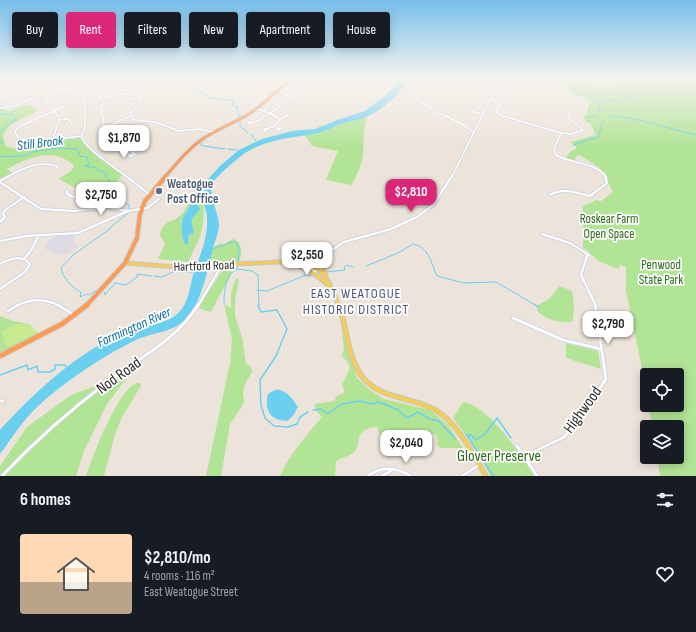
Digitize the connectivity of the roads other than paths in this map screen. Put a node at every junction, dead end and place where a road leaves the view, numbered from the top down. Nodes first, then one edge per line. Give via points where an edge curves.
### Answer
1 (24, 101) edge
2 (45, 101) edge
3 (64, 101) edge
4 (84, 101) edge
5 (139, 101) edge
6 (249, 101) dead end
7 (265, 101) edge
8 (288, 101) edge
9 (424, 101) edge
10 (490, 101) edge
11 (496, 101) edge
12 (274, 103) dead end
13 (260, 106) junction
14 (281, 106) junction
15 (0, 108) edge
16 (257, 108) junction
17 (268, 108) dead end
18 (465, 109) dead end
19 (55, 111) junction
20 (103, 111) dead end
21 (264, 111) junction
22 (568, 112) dead end
23 (270, 113) junction
24 (290, 114) dead end
25 (481, 114) junction
26 (131, 116) junction
27 (280, 119) junction
28 (59, 120) junction
29 (251, 123) dead end
30 (72, 124) dead end
31 (275, 126) junction
32 (103, 128) junction
33 (278, 128) dead end
34 (266, 129) dead end
35 (474, 132) junction
36 (561, 133) junction
37 (213, 134) junction
38 (82, 136) junction
39 (53, 139) junction
40 (123, 151) junction
41 (58, 169) dead end
42 (0, 182) edge
43 (67, 191) dead end
44 (150, 195) junction
45 (550, 195) dead end
46 (24, 197) junction
47 (159, 199) dead end
48 (84, 210) junction
49 (141, 210) junction
50 (128, 211) junction
51 (0, 222) edge
52 (542, 234) dead end
53 (39, 235) junction
54 (0, 241) edge
55 (323, 256) junction
56 (24, 259) junction
57 (283, 262) junction
58 (125, 263) junction
59 (0, 264) edge
60 (315, 264) junction
61 (222, 265) junction
62 (322, 265) junction
63 (320, 270) junction
64 (314, 272) junction
65 (326, 276) junction
66 (331, 288) junction
67 (0, 289) edge
68 (8, 311) dead end
69 (75, 315) junction
70 (513, 318) dead end
71 (601, 349) junction
72 (0, 356) edge
73 (517, 446) dead end
74 (525, 456) junction
75 (479, 465) junction
76 (394, 468) junction
77 (2, 476) edge
78 (368, 476) edge
79 (382, 476) edge
80 (411, 476) edge
81 (462, 476) edge
82 (486, 476) edge
83 (537, 476) edge

1 - 15 street
2 - 19 street
3 - 19 street via 67,104
4 - 38 street via 86,125
5 - 26 street
6 - 13 street
7 - 13 highway
8 - 14 street
9 - 35 street
10 - 25 street
11 - 36 street via 500,103 496,111 500,115
12 - 14 street
13 - 16 highway
14 - 23 street
16 - 21 street
16 - 37 highway
17 - 21 street
18 - 25 street
19 - 28 street
19 - 39 street via 21,125 15,132 19,140 24,142
20 - 32 street
21 - 23 street
22 - 36 street via 568,117 583,130
23 - 27 street
23 - 29 street
24 - 27 street
25 - 35 street
26 - 32 street via 120,118 112,126
26 - 37 street via 136,121 157,123 176,130 205,130
27 - 31 street
28 - 30 street via 68,119
28 - 39 street
31 - 33 street
31 - 34 street
32 - 40 street via 103,133
35 - 55 street via 438,199 429,208 400,226 339,243
36 - 45 street via 554,148 556,154 565,160 597,169 604,174 608,183 590,196 565,190
37 - 44 highway via 190,149
38 - 39 street
38 - 44 street via 99,156 118,168 134,185
40 - 40 street via 131,156 135,154 127,149
41 - 42 street via 51,164 36,165
42 - 46 street
43 - 48 street via 66,193 85,202
44 - 49 highway
46 - 48 street via 46,210
46 - 51 street via 4,211 5,217
47 - 49 street
48 - 50 street via 108,207
49 - 50 street
49 - 58 highway via 134,246
50 - 53 street via 78,233
52 - 71 street, Highwood via 570,243 590,255 587,256 581,275 596,307
53 - 54 street
53 - 56 street
55 - 60 street
55 - 62 street
56 - 59 street via 13,258
56 - 67 street via 29,262 27,270
57 - 60 main road, Hartford Road
57 - 61 main road, Hartford Road
57 - 64 main road, Hartford Road via 299,265
58 - 61 main road, Hartford Road via 171,267
58 - 69 highway via 98,296
60 - 63 main road, Hartford Road
60 - 64 street
61 - 77 street, Nod Road via 192,315 173,336 107,382 28,449
62 - 63 street
62 - 65 main road
63 - 64 street
63 - 65 main road, Hartford Road
64 - 66 main road, Hartford Road
65 - 66 main road, Hartford Road
66 - 75 main road, Hartford Road via 344,320 355,362 366,380 377,390 425,404 443,415 460,433
68 - 69 street via 23,301 44,298
69 - 72 highway
70 - 71 street via 563,340
71 - 74 street, Highwood via 606,379 578,420 564,437
73 - 74 street
74 - 83 street
75 - 81 street
75 - 82 main road, Hartford Road
76 - 78 street via 378,469
76 - 79 street
76 - 80 street

